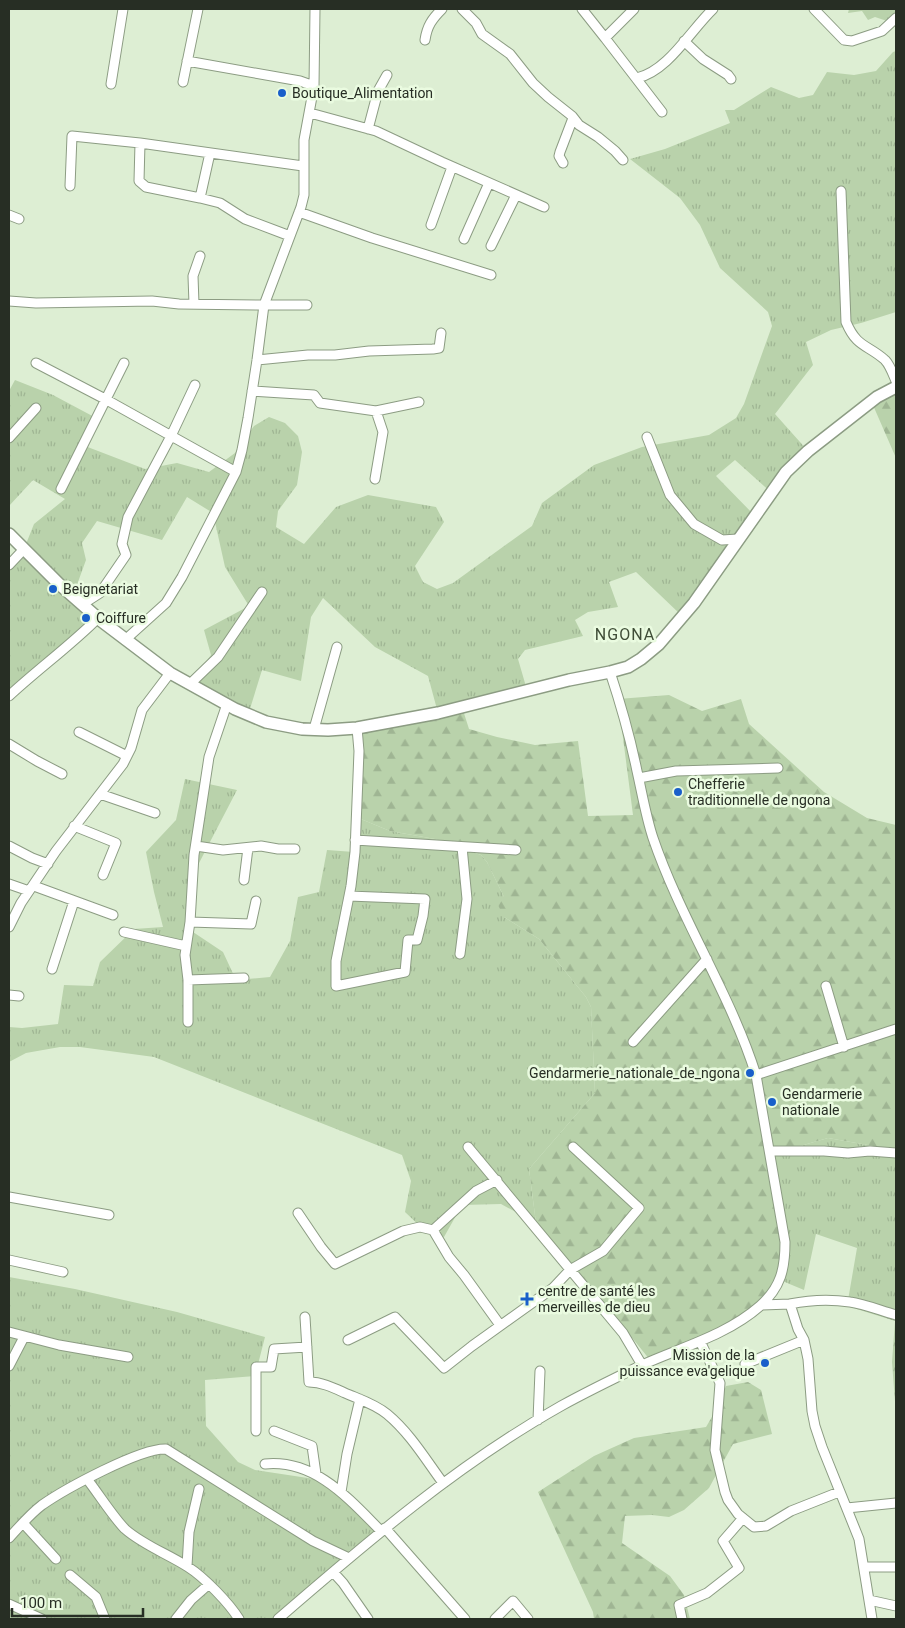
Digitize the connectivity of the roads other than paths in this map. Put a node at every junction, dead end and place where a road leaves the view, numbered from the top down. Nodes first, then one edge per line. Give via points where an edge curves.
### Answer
1 (122, 9) edge
2 (198, 9) edge
3 (315, 9) edge
4 (442, 9) edge
5 (462, 9) edge
6 (582, 9) edge
7 (634, 9) edge
8 (713, 9) edge
9 (814, 9) edge
10 (896, 18) edge
11 (605, 38) junction
12 (425, 40) dead end
13 (684, 41) junction
14 (187, 61) junction
15 (387, 75) dead end
16 (637, 78) junction
17 (731, 79) dead end
18 (183, 82) dead end
19 (111, 84) dead end
20 (314, 86) junction
21 (662, 112) dead end
22 (310, 113) junction
23 (573, 118) junction
24 (368, 129) junction
25 (140, 143) junction
26 (210, 153) junction
27 (623, 160) dead end
28 (563, 163) dead end
29 (303, 166) junction
30 (452, 166) junction
31 (489, 182) junction
32 (70, 186) dead end
33 (841, 191) dead end
34 (516, 195) junction
35 (200, 198) junction
36 (544, 207) dead end
37 (299, 212) junction
38 (9, 215) edge
39 (19, 219) dead end
40 (431, 225) dead end
41 (290, 236) junction
42 (464, 239) dead end
43 (491, 246) dead end
44 (200, 256) dead end
45 (492, 275) dead end
46 (9, 301) edge
47 (194, 304) junction
48 (307, 304) dead end
49 (264, 305) junction
50 (441, 333) dead end
51 (258, 360) junction
52 (36, 363) dead end
53 (124, 363) dead end
54 (896, 381) edge
55 (195, 385) dead end
56 (896, 387) edge
57 (252, 391) junction
58 (105, 399) junction
59 (419, 402) dead end
60 (36, 408) dead end
61 (376, 411) junction
62 (171, 436) junction
63 (647, 437) dead end
64 (9, 438) edge
65 (236, 472) junction
66 (375, 479) dead end
67 (61, 489) dead end
68 (9, 534) edge
69 (738, 539) junction
70 (24, 549) junction
71 (9, 565) edge
72 (262, 592) dead end
73 (83, 604) junction
74 (98, 618) junction
75 (125, 640) junction
76 (337, 647) dead end
77 (610, 672) junction
78 (170, 673) junction
79 (190, 684) junction
80 (9, 696) edge
81 (227, 704) junction
82 (357, 728) junction
83 (314, 729) junction
84 (79, 732) dead end
85 (9, 744) edge
86 (127, 756) junction
87 (778, 768) dead end
88 (62, 774) dead end
89 (639, 778) junction
90 (100, 794) junction
91 (155, 813) dead end
92 (74, 826) junction
93 (355, 840) junction
94 (9, 846) edge
95 (196, 846) junction
96 (462, 847) junction
97 (248, 848) junction
98 (295, 849) dead end
99 (516, 850) dead end
100 (48, 864) junction
101 (103, 875) dead end
102 (244, 880) dead end
103 (9, 884) edge
104 (31, 888) junction
105 (349, 896) junction
106 (74, 901) junction
107 (256, 901) dead end
108 (113, 915) dead end
109 (190, 922) junction
110 (9, 927) edge
111 (124, 932) dead end
112 (186, 946) junction
113 (460, 954) dead end
114 (707, 959) junction
115 (52, 970) dead end
116 (244, 978) dead end
117 (188, 980) junction
118 (826, 986) dead end
119 (9, 995) edge
120 (19, 996) dead end
121 (188, 1022) dead end
122 (896, 1029) edge
123 (633, 1042) dead end
124 (844, 1047) junction
125 (756, 1076) junction
126 (468, 1147) dead end
127 (573, 1147) dead end
128 (770, 1151) junction
129 (896, 1153) edge
130 (497, 1180) junction
131 (9, 1197) edge
132 (298, 1213) dead end
133 (109, 1215) dead end
134 (433, 1230) junction
135 (9, 1260) edge
136 (570, 1270) junction
137 (63, 1272) dead end
138 (790, 1304) junction
139 (761, 1305) junction
140 (896, 1315) edge
141 (304, 1317) dead end
142 (500, 1326) junction
143 (9, 1332) edge
144 (24, 1337) junction
145 (348, 1340) dead end
146 (804, 1340) junction
147 (700, 1341) junction
148 (308, 1347) junction
149 (128, 1357) dead end
150 (745, 1364) dead end
151 (642, 1365) junction
152 (9, 1366) edge
153 (540, 1371) dead end
154 (360, 1399) junction
155 (538, 1420) junction
156 (256, 1431) dead end
157 (274, 1431) dead end
158 (265, 1464) dead end
159 (316, 1474) junction
160 (87, 1479) junction
161 (443, 1483) junction
162 (199, 1489) dead end
163 (341, 1492) junction
164 (839, 1492) junction
165 (896, 1503) edge
166 (846, 1508) junction
167 (743, 1518) junction
168 (23, 1523) junction
169 (383, 1530) junction
170 (9, 1538) edge
171 (56, 1558) dead end
172 (349, 1558) junction
173 (187, 1566) junction
174 (864, 1567) junction
175 (896, 1567) edge
176 (333, 1572) junction
177 (70, 1575) dead end
178 (208, 1585) junction
179 (869, 1600) junction
180 (9, 1604) edge
181 (896, 1606) edge
182 (42, 1619) edge
183 (104, 1619) edge
184 (176, 1619) edge
185 (239, 1619) edge
186 (278, 1619) edge
187 (368, 1619) edge
188 (465, 1619) edge
189 (495, 1619) edge
190 (528, 1619) edge
191 (682, 1619) edge
192 (872, 1619) edge

1 - 19 street
2 - 14 street
3 - 20 street
4 - 12 street via 432,18
5 - 23 street via 482,34 510,54 533,83
6 - 11 street
7 - 11 street
8 - 13 street
9 - 10 street via 844,40 852,41 882,30
11 - 16 street
13 - 16 street via 662,65
13 - 17 street
14 - 18 street
14 - 20 street
15 - 24 street via 378,91
16 - 21 street
20 - 22 street
22 - 24 street
22 - 29 street
23 - 27 street
23 - 28 street via 559,156
24 - 30 street
25 - 26 street
25 - 32 street via 72,136
25 - 35 street via 139,181 142,184
26 - 29 street
26 - 35 street
29 - 37 street via 304,195
30 - 31 street
30 - 40 street
31 - 34 street
31 - 42 street
33 - 54 street via 846,322 858,343 886,361
34 - 36 street
34 - 43 street
35 - 41 street via 220,203 245,219
37 - 41 street
37 - 45 street
38 - 39 street
41 - 49 street
44 - 47 street via 193,276
46 - 47 street via 152,300
47 - 49 street
48 - 49 street
49 - 51 street
50 - 51 street via 439,348 433,349
51 - 57 street
52 - 58 street
53 - 58 street
55 - 62 street
56 - 69 street via 877,397 796,462
57 - 61 street via 314,395 320,403
57 - 65 street
58 - 62 street
58 - 67 street
59 - 61 street
60 - 64 street
61 - 66 street via 383,432
62 - 65 street
62 - 73 street via 128,517 122,544 126,555 100,594
63 - 69 street via 670,495 694,524 722,540
65 - 75 street via 166,603
68 - 70 street
69 - 77 street via 694,602 659,644 628,667
70 - 71 street
70 - 73 street
72 - 79 street via 218,658
73 - 74 street
74 - 75 street
74 - 80 street
75 - 78 street
76 - 83 street
77 - 82 street via 438,713
77 - 89 street
78 - 79 street
78 - 86 street via 142,710
79 - 81 street
81 - 83 street via 266,722
81 - 95 street via 209,756
82 - 83 street
82 - 93 street
84 - 86 street
85 - 88 street
86 - 90 street
87 - 89 street via 676,771
89 - 114 street via 652,836
90 - 91 street
90 - 92 street
92 - 100 street
92 - 101 street via 116,843
93 - 96 street
93 - 105 street
94 - 100 street
95 - 97 street via 223,850
95 - 109 street
96 - 99 street
96 - 113 street via 467,899
97 - 98 street
97 - 102 street
100 - 104 street
103 - 104 street
104 - 106 street
104 - 110 street
105 - 105 street via 336,961 336,986 405,972 408,940 417,940 425,899
106 - 108 street
106 - 115 street
107 - 109 street via 251,924
109 - 112 street
111 - 112 street
112 - 117 street
114 - 123 street
114 - 125 street via 749,1052
116 - 117 street
117 - 121 street
118 - 124 street
119 - 120 street
122 - 124 street
124 - 125 street
125 - 128 street
126 - 130 street
127 - 136 street via 639,1208 603,1251
128 - 129 street
128 - 139 street via 785,1258 781,1276
130 - 134 street via 476,1191
130 - 136 street
131 - 133 street
132 - 134 street via 335,1264 403,1231 420,1227
134 - 142 street
135 - 137 street
136 - 142 street via 546,1294
136 - 151 street via 623,1333
138 - 139 street
138 - 140 street via 852,1302
138 - 146 street
139 - 147 street via 744,1319
141 - 148 street
142 - 145 street via 444,1368 395,1317
143 - 144 street
144 - 149 street
144 - 152 street
146 - 150 street
146 - 164 street via 815,1426
147 - 151 street
147 - 167 street via 720,1379 715,1450 728,1500
148 - 154 street via 309,1382 317,1382
148 - 156 street via 274,1349 271,1367 256,1367
151 - 155 street
153 - 155 street
154 - 161 street via 394,1421
154 - 163 street
155 - 161 street
157 - 159 street via 312,1446
158 - 159 street via 293,1466
159 - 163 street
160 - 168 street via 41,1506
160 - 172 street via 150,1451 166,1449 313,1541
160 - 173 street via 124,1528
161 - 169 street
162 - 173 street via 189,1532
163 - 169 street
164 - 166 street
164 - 167 street via 791,1511 766,1526 754,1527
165 - 166 street
166 - 174 street via 859,1539
167 - 191 street via 723,1541 739,1568 707,1593 679,1605
168 - 170 street
168 - 171 street
169 - 172 street
169 - 188 street
172 - 176 street
173 - 178 street
174 - 175 street
174 - 179 street
176 - 186 street
176 - 187 street
177 - 183 street via 96,1597
178 - 184 street
178 - 185 street
179 - 181 street
179 - 192 street
180 - 182 street
189 - 190 street via 513,1601

